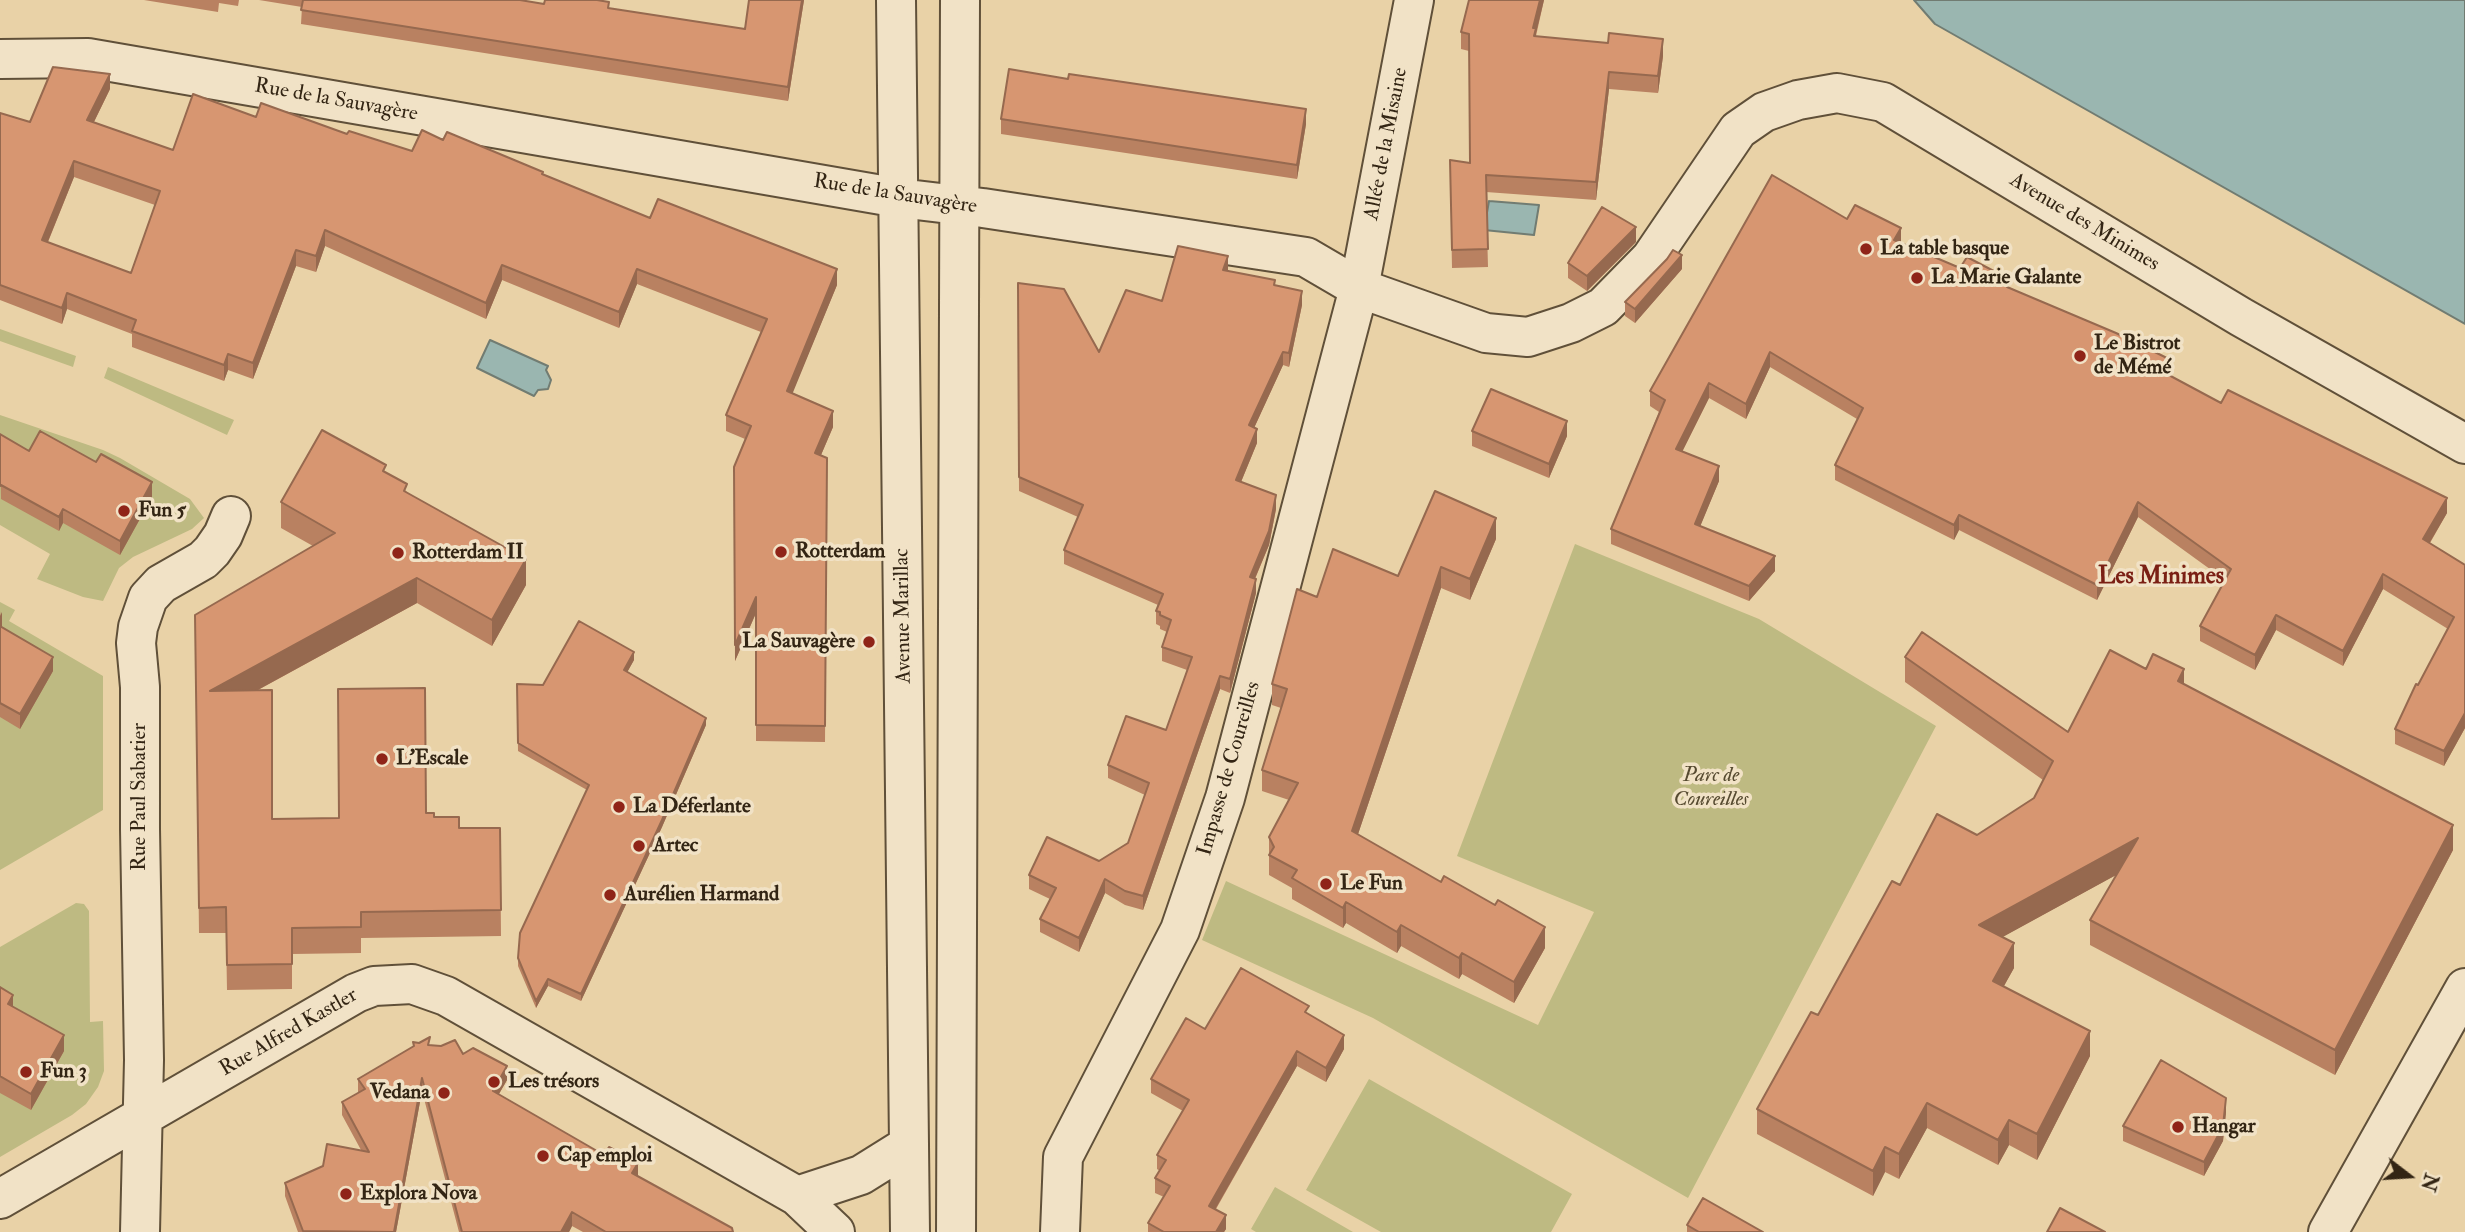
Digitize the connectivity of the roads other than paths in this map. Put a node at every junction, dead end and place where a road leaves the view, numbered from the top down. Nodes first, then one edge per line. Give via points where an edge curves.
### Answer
1 (896, 0) edge
2 (960, 0) edge
3 (1414, 0) edge
4 (0, 59) edge
5 (1708, 172) joint
6 (900, 198) junction
7 (959, 207) junction
8 (1359, 288) junction
9 (2465, 444) edge
10 (230, 516) dead end
11 (2465, 988) edge
12 (142, 1118) junction
13 (909, 1145) junction
14 (0, 1199) edge
15 (797, 1214) edge
16 (140, 1232) edge
17 (835, 1232) edge
18 (910, 1232) edge
19 (956, 1232) edge
20 (1060, 1232) edge
21 (2328, 1232) edge

1 - 6 street, Avenue Marillac
2 - 7 street
3 - 8 street, Allée de la Misaine
4 - 6 street, Rue de la Sauvagère via 88,58
5 - 8 street, Rue de la Sauvagère via 1651,258 1603,307 1571,323 1528,337 1486,332
5 - 9 street, Avenue des Minimes via 1738,131 1764,113 1798,100 1837,93 1883,102 2241,317
6 - 7 street, Rue de la Sauvagère
6 - 13 street, Avenue Marillac
7 - 8 street, Rue de la Sauvagère via 1306,257
7 - 19 street
8 - 20 street, Impasse de Coureilles via 1225,798 1180,930 1063,1157
10 - 12 street, Rue Paul Sabatier via 212,551 161,584 148,598 138,627
11 - 21 street
12 - 14 street, Rue Alfred Kastler
12 - 15 street, Rue Alfred Kastler via 356,993 374,986 412,984 446,996
12 - 16 street, Rue Paul Sabatier
13 - 15 street
13 - 18 street, Avenue Marillac
15 - 17 street, Rue Alfred Kastler

